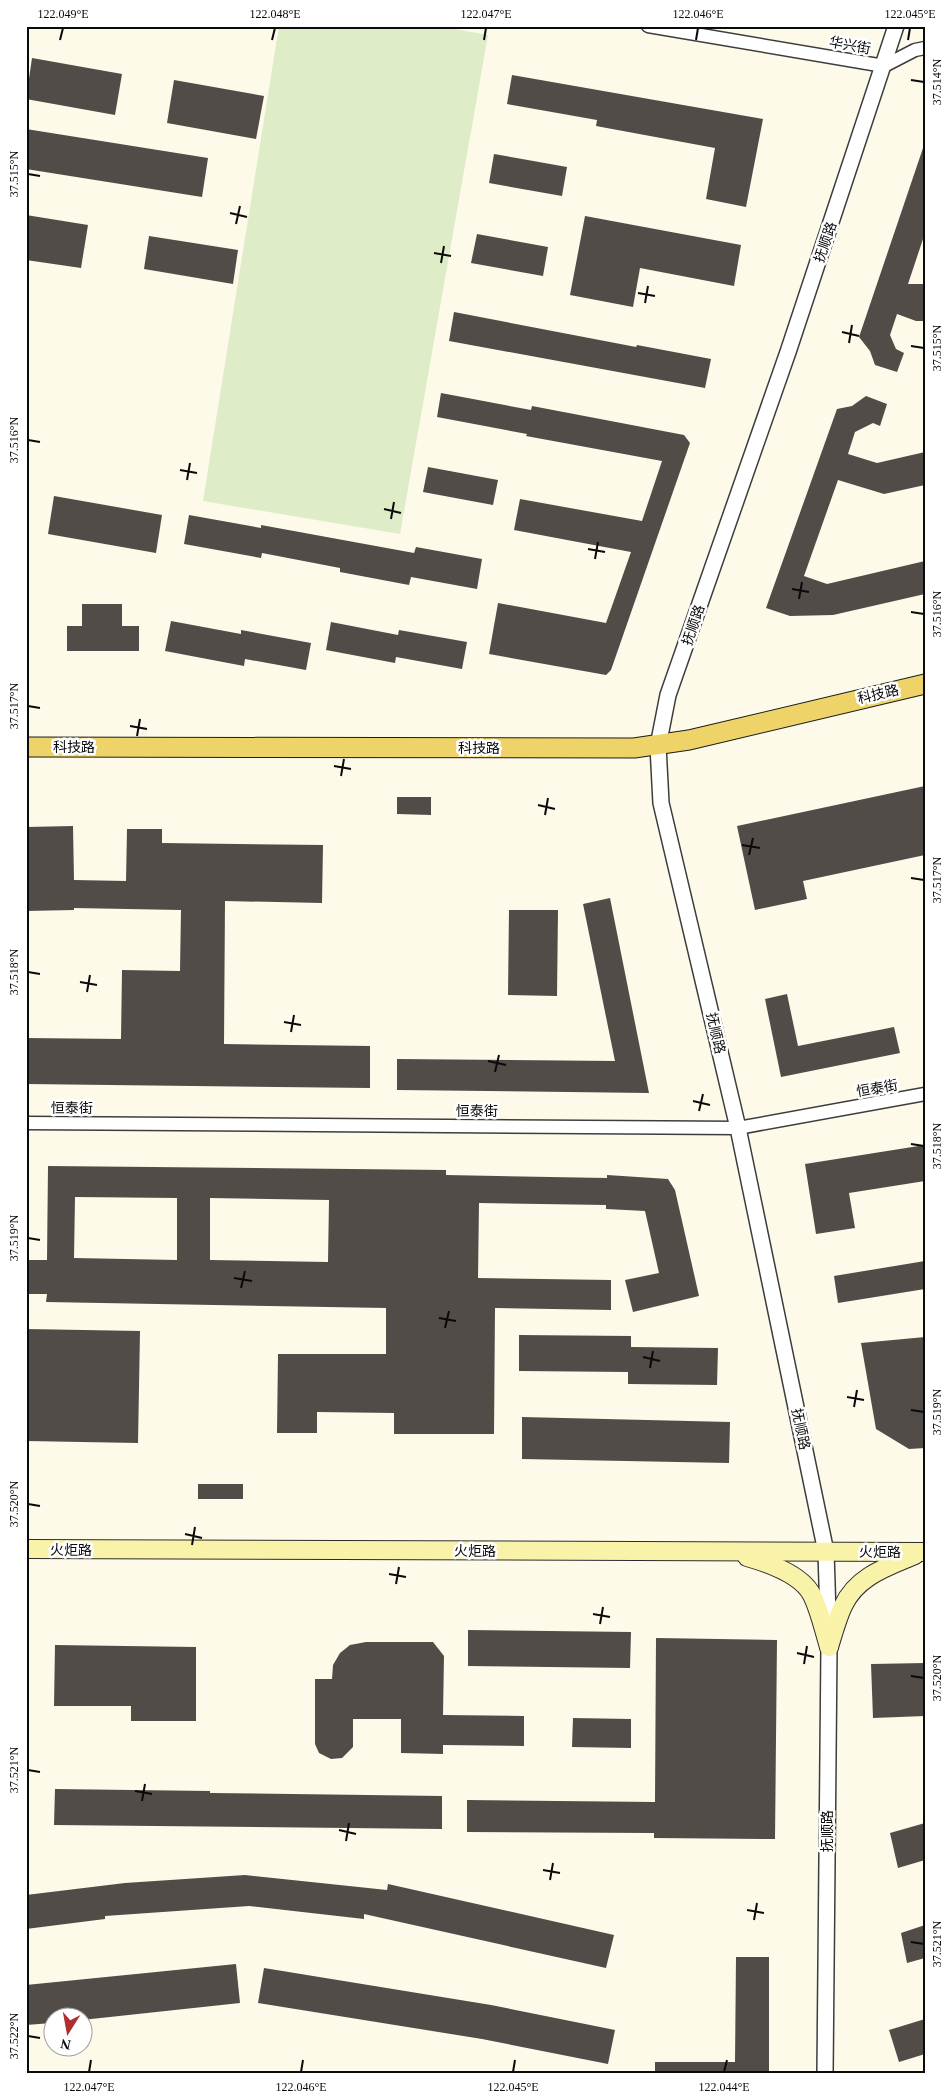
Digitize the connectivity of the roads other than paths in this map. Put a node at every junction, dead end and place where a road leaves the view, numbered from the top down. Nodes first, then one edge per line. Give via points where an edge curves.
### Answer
1 (648, 26) edge
2 (896, 26) edge
3 (925, 48) edge
4 (884, 66) junction
5 (925, 684) edge
6 (658, 746) junction
7 (26, 747) edge
8 (925, 1094) edge
9 (26, 1123) edge
10 (738, 1128) junction
11 (26, 1549) edge
12 (722, 1551) junction
13 (826, 1552) junction
14 (923, 1552) edge
15 (829, 1647) junction
16 (825, 2074) edge

1 - 4 street, 华兴街
2 - 4 street, 抚顺路
3 - 4 street, 华兴街
4 - 6 street, 抚顺路 via 668,694
5 - 6 main road, 科技路
6 - 7 main road, 科技路
6 - 10 street, 抚顺路 via 661,803
8 - 10 street, 恒泰街
9 - 10 street, 恒泰街
10 - 13 street, 抚顺路
11 - 12 main road, 火炬路
12 - 13 main road, 火炬路
12 - 15 main road via 767,1563 798,1580 812,1594
13 - 14 main road, 火炬路
13 - 15 street, 抚顺路
14 - 15 main road via 875,1572 856,1586 843,1605
15 - 16 street, 抚顺路

